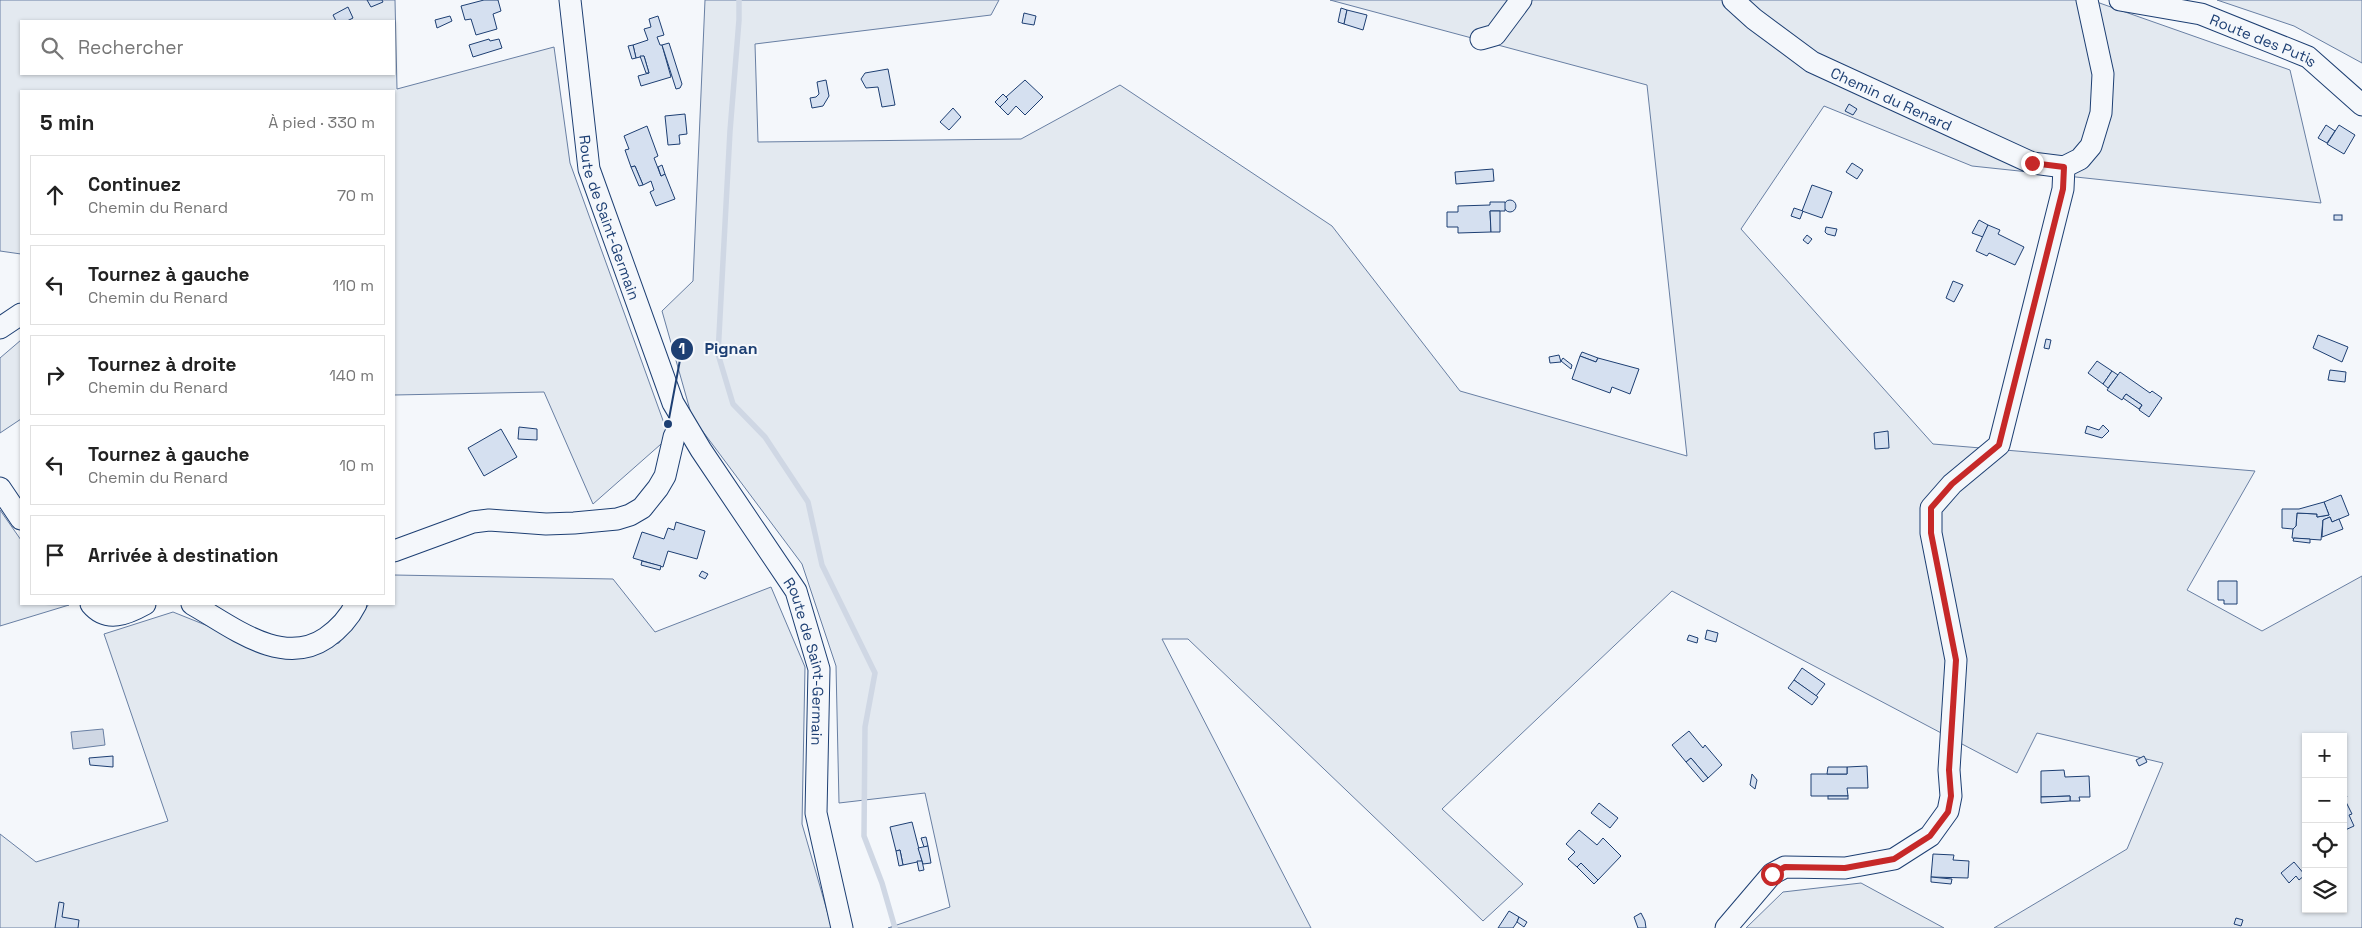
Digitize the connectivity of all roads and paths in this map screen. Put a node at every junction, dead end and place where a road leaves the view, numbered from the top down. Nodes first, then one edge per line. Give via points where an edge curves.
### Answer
1 (570, 0) edge
2 (1521, 0) edge
3 (1733, 0) edge
4 (2087, 0) edge
5 (2120, 0) edge
6 (1481, 39) dead end
7 (2362, 105) edge
8 (2064, 167) junction
9 (20, 315) edge
10 (0, 328) edge
11 (685, 426) junction
12 (0, 488) edge
13 (20, 518) edge
14 (395, 551) edge
15 (92, 605) edge
16 (143, 605) edge
17 (194, 605) edge
18 (355, 605) edge
19 (842, 928) edge
20 (1726, 928) edge

1 - 11 street, Route de Saint-Germain via 589,169 673,403
2 - 6 street via 1495,35
3 - 8 street, Chemin du Renard via 1812,62 2032,163
4 - 8 street via 2103,74 2101,113 2091,146 2080,159
5 - 7 street, Route des Putis via 2201,14 2308,57
8 - 20 street via 2063,189 1999,445 1952,484 1931,508 1931,533 1956,660 1948,812 1930,836 1894,859 1845,868 1785,867 1772,874
9 - 10 street
11 - 14 street via 674,437 665,476 658,488 642,508 630,515 574,523 473,522
11 - 19 street, Route de Saint-Germain via 796,591 819,669 816,813
12 - 13 street
15 - 16 street via 99,612 111,616
17 - 18 street via 258,641 287,650 303,650 317,644 344,623

